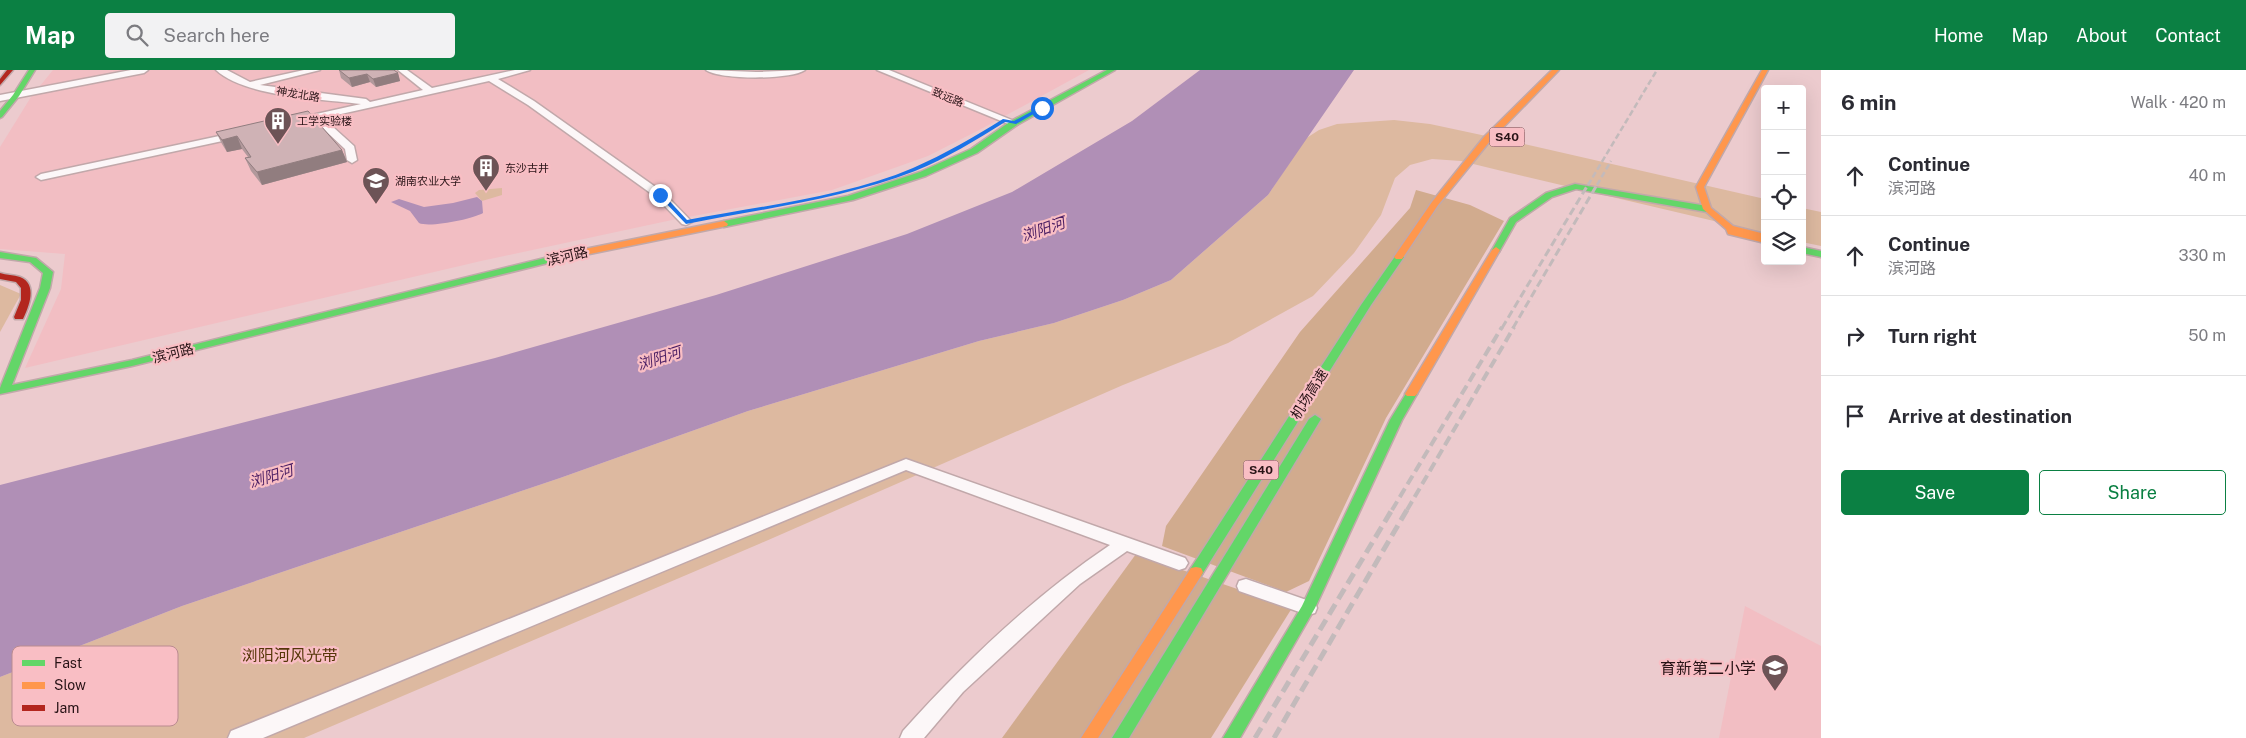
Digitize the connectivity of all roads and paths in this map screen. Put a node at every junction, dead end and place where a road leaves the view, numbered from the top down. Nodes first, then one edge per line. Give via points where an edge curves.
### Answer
1 (10, 70) edge
2 (32, 70) edge
3 (144, 70) edge
4 (220, 70) edge
5 (316, 70) edge
6 (417, 70) edge
7 (526, 70) edge
8 (710, 70) edge
9 (800, 70) edge
10 (881, 70) edge
11 (1097, 70) edge
12 (1112, 70) edge
13 (1556, 70) edge
14 (1765, 70) edge
15 (404, 71) edge
16 (1569, 71) edge
17 (492, 79) junction
18 (0, 82) edge
19 (249, 85) junction
20 (431, 92) junction
21 (16, 96) junction
22 (0, 98) edge
23 (380, 103) junction
24 (0, 116) edge
25 (316, 117) junction
26 (1010, 121) junction
27 (1522, 121) dead end
28 (279, 125) edge
29 (252, 131) edge
30 (198, 144) junction
31 (207, 154) dead end
32 (352, 160) dead end
33 (41, 177) dead end
34 (1707, 209) junction
35 (686, 222) junction
36 (1730, 228) junction
37 (1761, 235) edge
38 (1761, 239) edge
39 (1806, 247) edge
40 (1821, 250) edge
41 (1806, 251) edge
42 (1821, 254) edge
43 (0, 255) edge
44 (0, 276) edge
45 (12, 331) dead end
46 (3, 384) edge
47 (1323, 407) dead end
48 (1124, 544) junction
49 (1180, 563) dead end
50 (1246, 586) dead end
51 (1308, 608) junction
52 (240, 738) edge
53 (911, 738) edge
54 (1089, 738) edge
55 (1120, 738) edge
56 (1231, 738) edge

1 - 18 main road
2 - 21 main road
3 - 21 street
4 - 19 street, 神龙北路
5 - 19 street
6 - 15 street
7 - 17 street
8 - 9 street via 753,76
10 - 26 street, 致远路
11 - 26 main road, 滨河路
12 - 26 main road, 滨河路
13 - 54 main road, 机场高速 / S40 via 1487,139 1435,204 1366,305
14 - 34 main road via 1700,187
15 - 20 street
16 - 27 main road, S40
17 - 20 street
17 - 35 street via 660,195
19 - 23 street, 神龙北路 via 314,97
20 - 23 street
21 - 22 street
21 - 24 main road
23 - 25 street
25 - 28 street
25 - 32 street via 350,148
26 - 35 main road, 滨河路 via 914,170 844,192
26 - 46 main road, 滨河路 via 974,151 923,174 850,198 561,257 132,363
29 - 30 street
30 - 31 street via 204,146
30 - 33 street
34 - 36 main road
34 - 51 main road via 1575,186 1549,195 1513,220 1396,420
35 - 46 main road, 滨河路 via 569,245
36 - 37 main road
36 - 38 main road via 1731,232
39 - 40 main road
41 - 42 main road
43 - 46 main road via 32,260 48,272 46,288
44 - 45 main road via 23,281 28,288 28,298
47 - 55 main road, 机场高速 / S40
48 - 49 street
48 - 52 street via 906,464
48 - 53 street via 1074,579 963,679
50 - 51 street
51 - 56 main road

